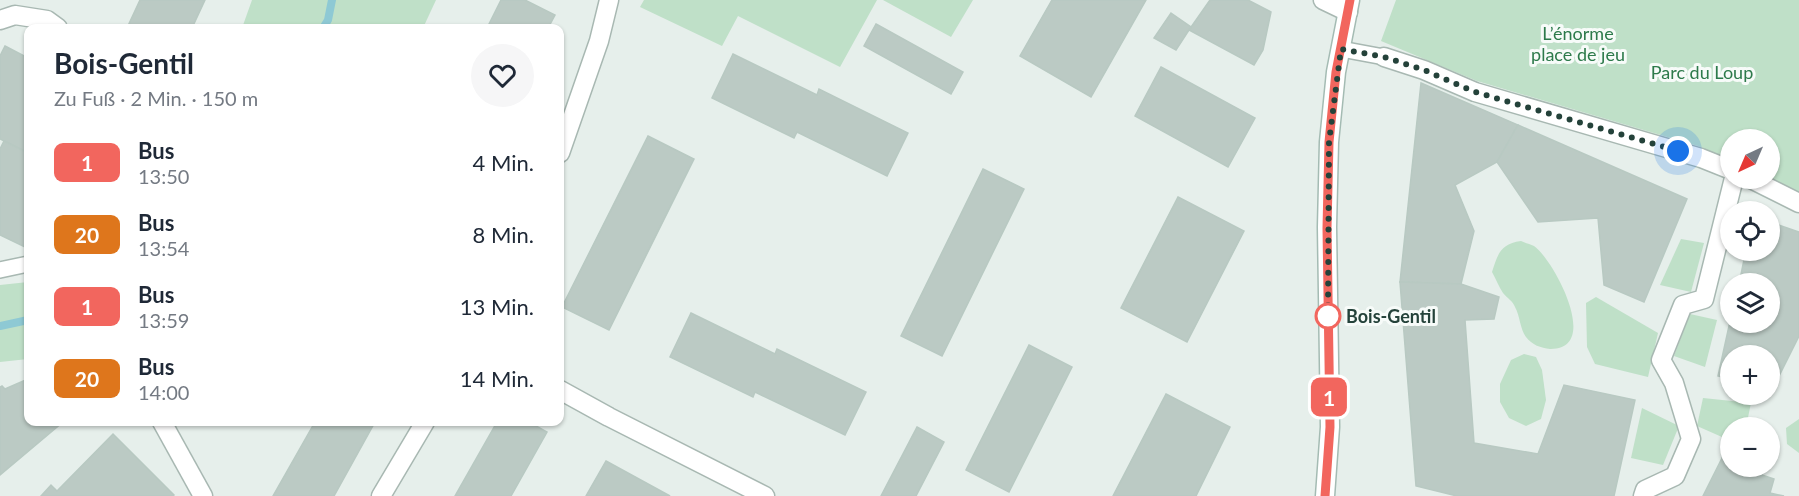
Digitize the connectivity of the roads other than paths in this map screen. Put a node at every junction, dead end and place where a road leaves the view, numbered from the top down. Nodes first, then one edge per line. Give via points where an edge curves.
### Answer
1 (609, 0) edge
2 (1323, 0) edge
3 (1349, 6) edge
4 (0, 20) edge
5 (52, 24) edge
6 (1341, 49) junction
7 (1384, 57) joint
8 (564, 141) edge
9 (1720, 166) edge
10 (1731, 189) edge
11 (1771, 189) edge
12 (1799, 203) edge
13 (24, 265) edge
14 (0, 270) edge
15 (564, 392) edge
16 (164, 426) edge
17 (423, 426) edge
18 (203, 496) edge
19 (381, 496) edge
20 (765, 496) edge
21 (1325, 496) edge
22 (1643, 496) edge

1 - 8 street
2 - 3 street
3 - 6 street
4 - 5 street via 15,15
6 - 7 lane
6 - 21 street via 1329,142 1330,427
7 - 9 street via 1475,92
10 - 22 street via 1704,299 1683,304 1661,360 1674,384 1691,439 1675,476 1645,490
11 - 12 street
13 - 14 lane
15 - 20 street
16 - 18 street
17 - 19 street

